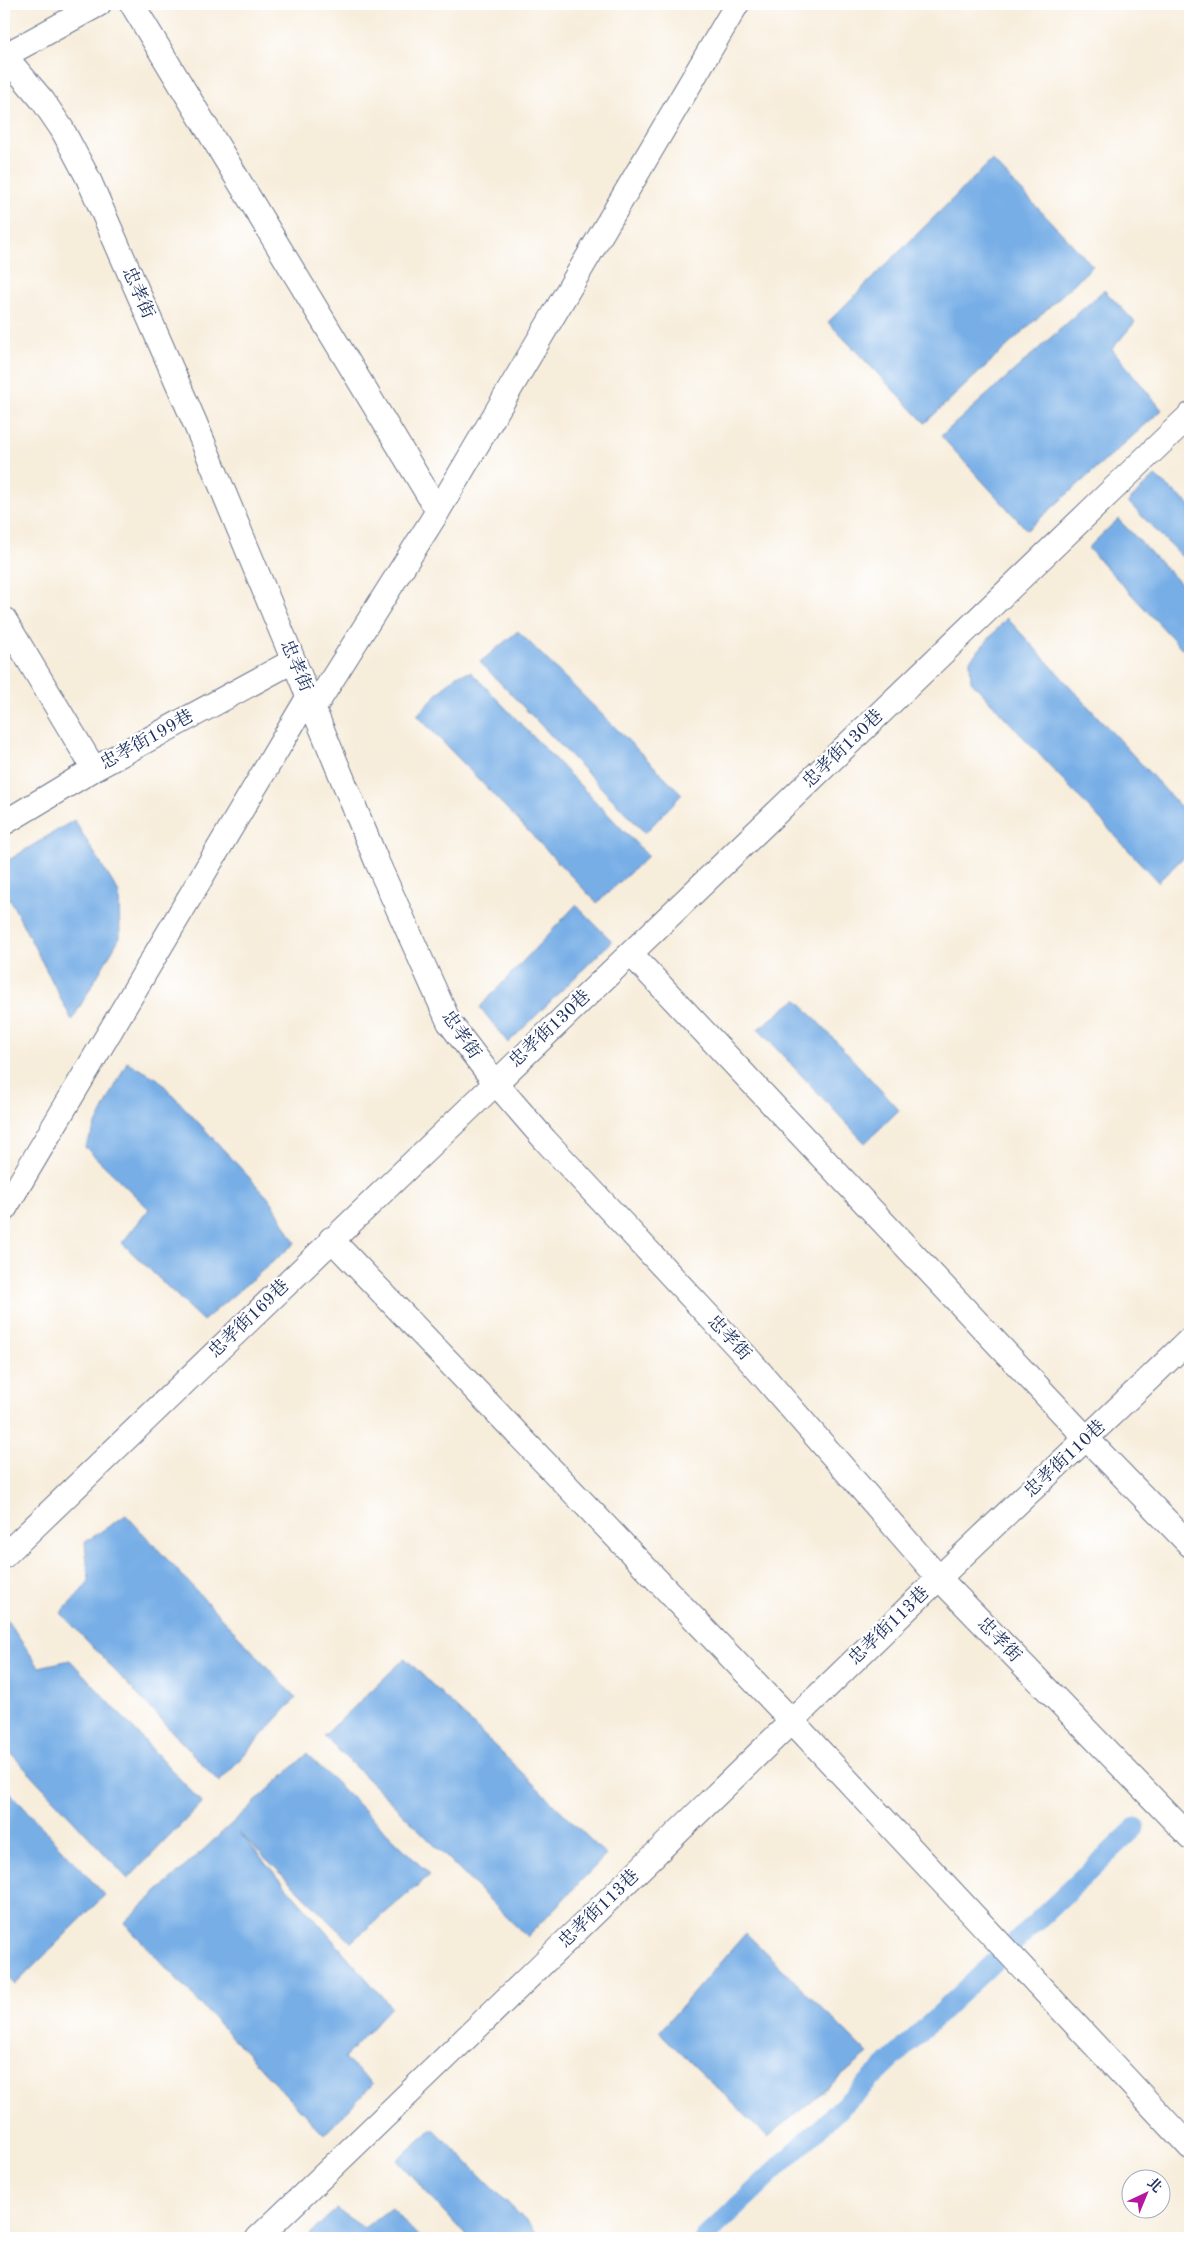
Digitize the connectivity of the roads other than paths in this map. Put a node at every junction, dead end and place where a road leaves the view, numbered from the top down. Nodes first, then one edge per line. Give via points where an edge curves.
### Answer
1 (99, 4) edge
2 (132, 4) edge
3 (737, 4) edge
4 (4, 56) edge
5 (1190, 415) edge
6 (438, 511) junction
7 (4, 619) edge
8 (293, 661) junction
9 (311, 702) junction
10 (94, 770) junction
11 (4, 823) edge
12 (631, 954) junction
13 (494, 1081) junction
14 (4, 1210) edge
15 (331, 1239) junction
16 (1190, 1339) edge
17 (1088, 1439) junction
18 (1190, 1545) edge
19 (4, 1556) edge
20 (939, 1578) junction
21 (792, 1721) junction
22 (1190, 1837) edge
23 (1190, 2147) edge
24 (258, 2238) edge

1 - 4 street
2 - 6 street
3 - 6 street
4 - 8 street, 忠孝街 via 43,101 88,178 195,423
5 - 12 street, 忠孝街130巷
6 - 9 street
7 - 10 street
8 - 9 street, 忠孝街
8 - 10 street, 忠孝街199巷
9 - 13 street, 忠孝街 via 376,862 438,1001 449,1022
9 - 14 street
10 - 11 street, 忠孝街199巷
12 - 13 street, 忠孝街130巷
12 - 17 street
13 - 15 street, 忠孝街169巷
13 - 20 street, 忠孝街 via 745,1355
15 - 19 street, 忠孝街169巷
15 - 21 street
16 - 17 street, 忠孝街110巷
17 - 18 street
17 - 20 street, 忠孝街110巷
20 - 21 street, 忠孝街113巷
20 - 22 street, 忠孝街
21 - 23 street
21 - 24 street, 忠孝街113巷 via 398,2106

